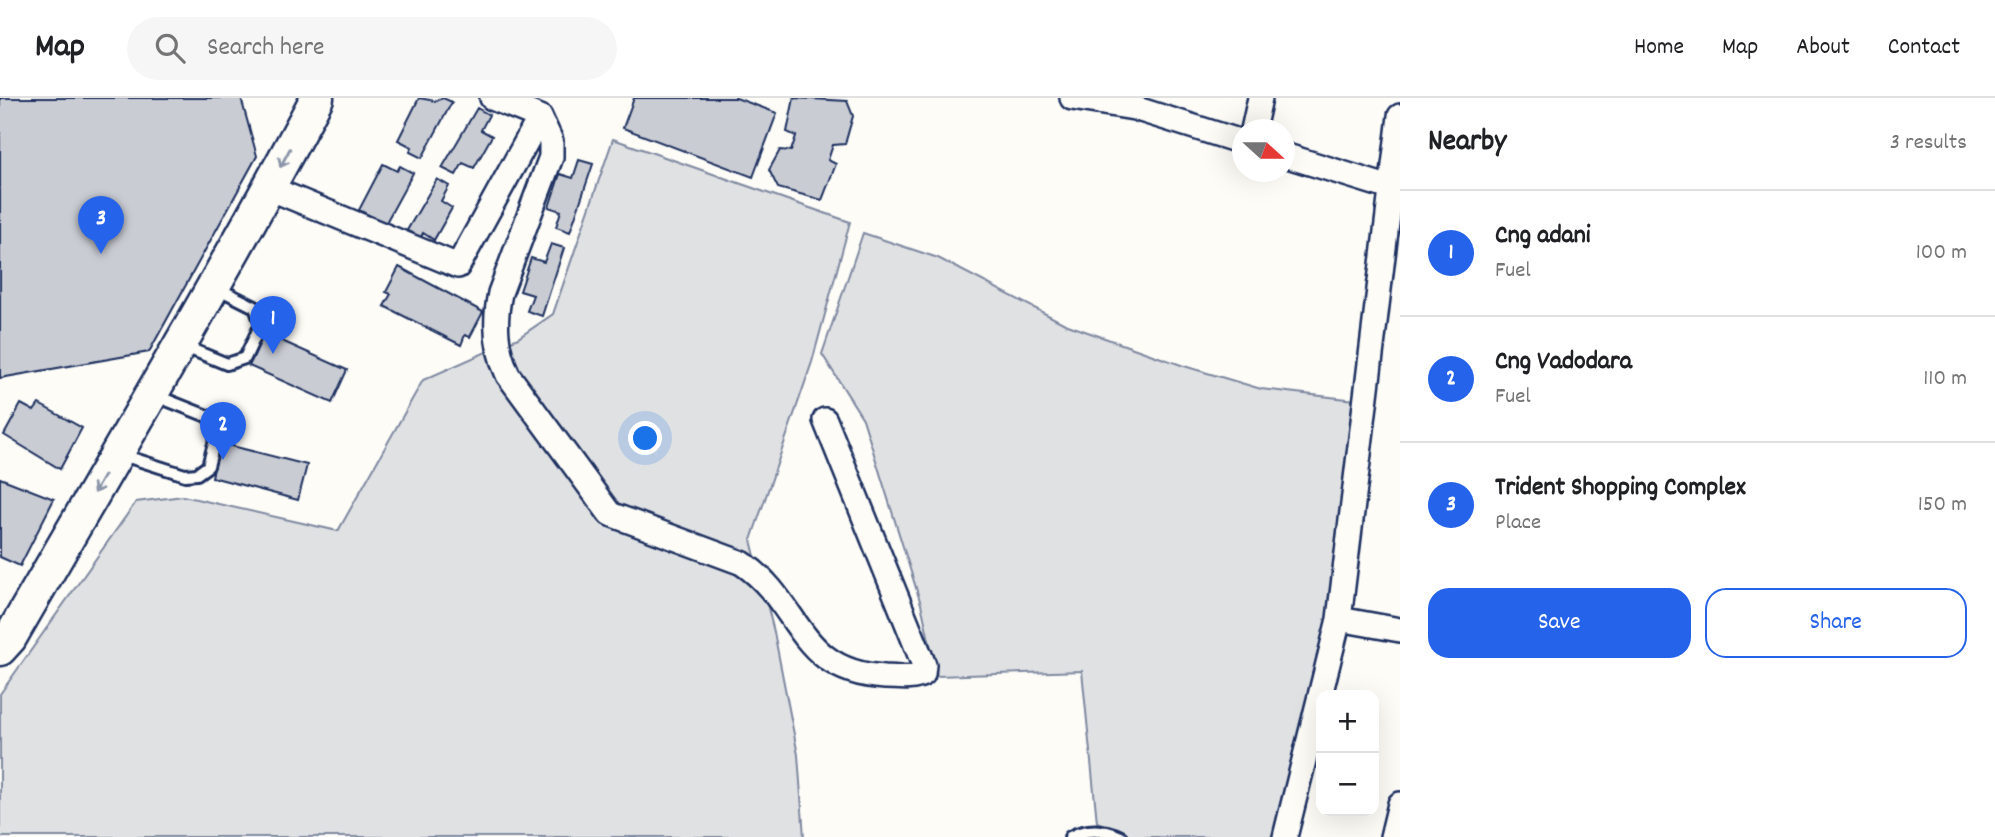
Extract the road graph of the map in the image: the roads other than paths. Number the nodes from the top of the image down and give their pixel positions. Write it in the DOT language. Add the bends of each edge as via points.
graph roads {
  1 [pos="317,98"];
  2 [pos="492,98"];
  3 [pos="1072,98"];
  4 [pos="1260,98"];
  5 [pos="1135,103"];
  6 [pos="1400,116"];
  7 [pos="540,117"];
  8 [pos="1255,119"];
  9 [pos="1232,138"];
  10 [pos="1295,158"];
  11 [pos="269,188"];
  12 [pos="1395,190"];
  13 [pos="213,286"];
  14 [pos="179,344"];
  15 [pos="151,394"];
  16 [pos="825,420"];
  17 [pos="117,453"];
  18 [pos="1339,619"];
  19 [pos="1400,630"];
  20 [pos="0,649"];
  21 [pos="1400,804"];
  22 [pos="1070,837"];
  23 [pos="1121,837"];
  24 [pos="1285,837"];
  25 [pos="1392,837"];
  1 -- 11 [label="street, one-way"];
  2 -- 7 [label="street"];
  3 -- 5 [label="street"];
  4 -- 8 [label="street"];
  5 -- 9 [label="street"];
  6 -- 12 [label="street"];
  7 -- 11 [label="street" via="458,267"];
  7 -- 16 [label="street" via="551,141 551,157 496,312 500,357 508,375 610,514 750,569 768,585 808,643 846,670 915,678 923,674 924,665"];
  10 -- 12 [label="street"];
  11 -- 13 [label="street"];
  12 -- 18 [label="street"];
  13 -- 14 [label="street"];
  13 -- 14 [label="lane" via="255,307 261,324 245,358 227,364"];
  14 -- 15 [label="street"];
  15 -- 17 [label="street"];
  15 -- 17 [label="lane" via="207,416 218,429 208,466 185,475"];
  17 -- 20 [label="street, one-way"];
  18 -- 19 [label="street"];
  18 -- 24 [label="street"];
  21 -- 25 [label="street"];
  22 -- 23 [label="lane" via="1100,830"];
}
